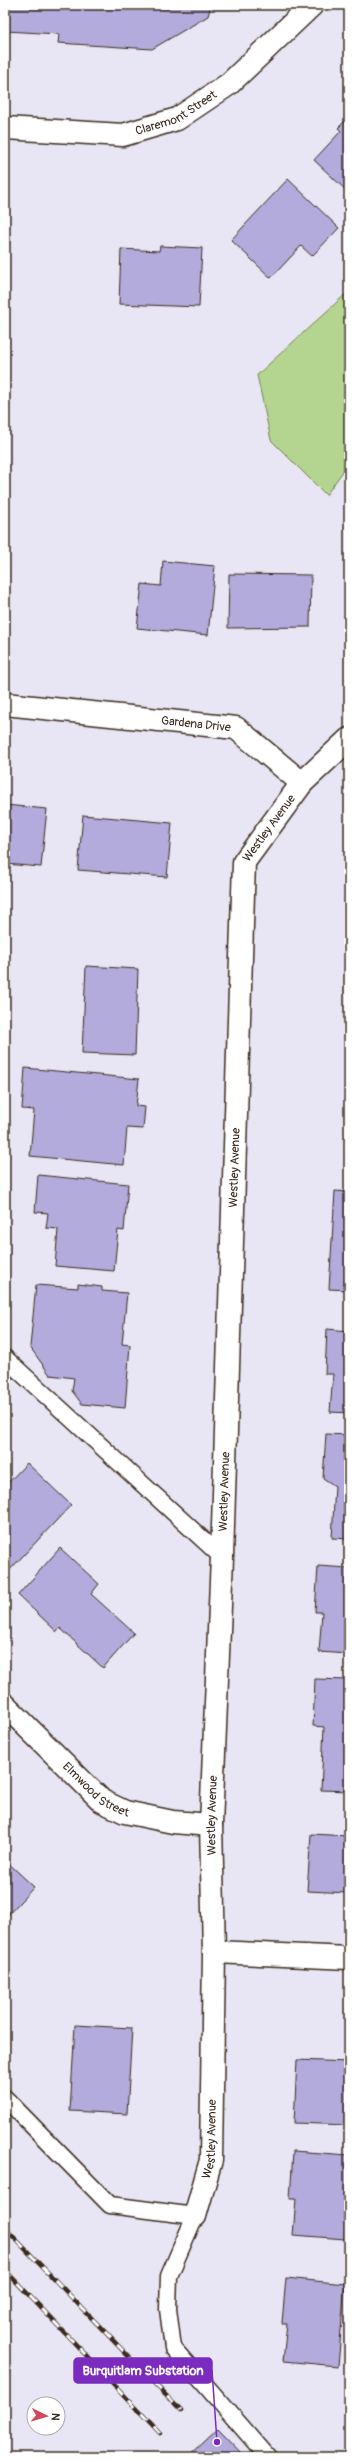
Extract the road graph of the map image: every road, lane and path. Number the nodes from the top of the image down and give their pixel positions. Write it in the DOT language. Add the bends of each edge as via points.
graph roads {
  1 [pos="312,5"];
  2 [pos="5,128"];
  3 [pos="5,704"];
  4 [pos="349,738"];
  5 [pos="302,783"];
  6 [pos="5,1358"];
  7 [pos="222,1557"];
  8 [pos="5,1705"];
  9 [pos="211,1825"];
  10 [pos="214,1952"];
  11 [pos="349,1958"];
  12 [pos="5,2098"];
  13 [pos="195,2216"];
  14 [pos="268,2457"];
  1 -- 2 [label="street, Claremont Street" via="229,84 177,119 123,135"];
  3 -- 5 [label="street, Gardena Drive" via="236,728"];
  4 -- 5 [label="street"];
  5 -- 7 [label="street, Westley Avenue" via="244,862"];
  6 -- 7 [label="lane"];
  7 -- 9 [label="street, Westley Avenue"];
  8 -- 9 [label="street, Elmwood Street" via="102,1801 125,1812 173,1822"];
  9 -- 10 [label="street, Westley Avenue"];
  10 -- 11 [label="street"];
  10 -- 13 [label="street, Westley Avenue" via="211,2160"];
  12 -- 13 [label="lane" via="110,2205"];
  13 -- 14 [label="lane" via="169,2276 168,2309 173,2348"];
}
